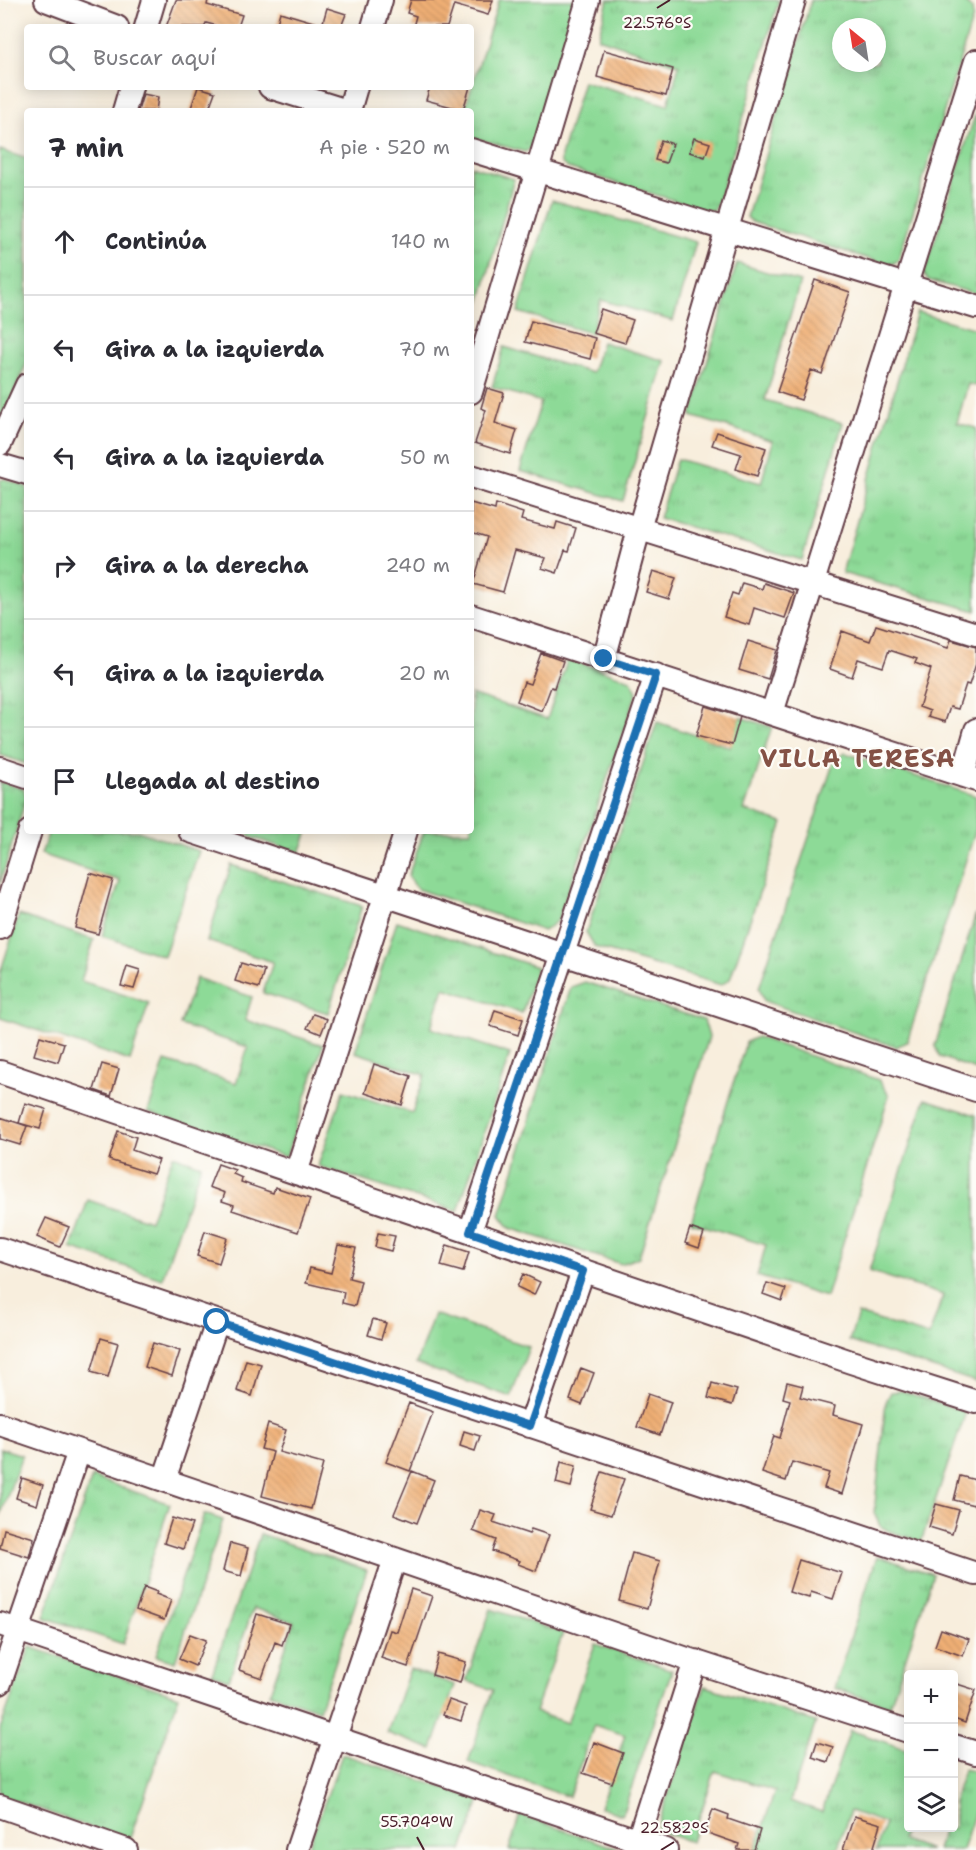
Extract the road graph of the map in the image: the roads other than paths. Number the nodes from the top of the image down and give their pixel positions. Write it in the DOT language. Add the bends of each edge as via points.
graph roads {
  1 [pos="46,0"];
  2 [pos="154,0"];
  3 [pos="381,0"];
  4 [pos="588,0"];
  5 [pos="794,0"];
  6 [pos="109,24"];
  7 [pos="147,24"];
  8 [pos="374,24"];
  9 [pos="976,61"];
  10 [pos="130,90"];
  11 [pos="280,90"];
  12 [pos="355,90"];
  13 [pos="125,108"];
  14 [pos="338,108"];
  15 [pos="349,108"];
  16 [pos="474,151"];
  17 [pos="537,171"];
  18 [pos="727,230"];
  19 [pos="906,285"];
  20 [pos="976,307"];
  21 [pos="474,382"];
  22 [pos="24,392"];
  23 [pos="0,444"];
  24 [pos="0,465"];
  25 [pos="24,473"];
  26 [pos="474,477"];
  27 [pos="639,529"];
  28 [pos="812,584"];
  29 [pos="474,621"];
  30 [pos="976,634"];
  31 [pos="604,659"];
  32 [pos="656,675"];
  33 [pos="772,713"];
  34 [pos="976,730"];
  35 [pos="0,768"];
  36 [pos="24,776"];
  37 [pos="969,778"];
  38 [pos="29,834"];
  39 [pos="199,834"];
  40 [pos="405,834"];
  41 [pos="385,895"];
  42 [pos="0,928"];
  43 [pos="563,954"];
  44 [pos="0,1072"];
  45 [pos="976,1090"];
  46 [pos="296,1173"];
  47 [pos="470,1232"];
  48 [pos="0,1249"];
  49 [pos="583,1271"];
  50 [pos="217,1322"];
  51 [pos="976,1402"];
  52 [pos="0,1424"];
  53 [pos="530,1426"];
  54 [pos="79,1451"];
  55 [pos="164,1480"];
  56 [pos="395,1559"];
  57 [pos="976,1574"];
  58 [pos="9,1627"];
  59 [pos="695,1661"];
  60 [pos="0,1683"];
  61 [pos="904,1729"];
  62 [pos="335,1737"];
  63 [pos="958,1747"];
  64 [pos="976,1753"];
  65 [pos="0,1806"];
  66 [pos="636,1845"];
  67 [pos="126,1850"];
  68 [pos="297,1850"];
  69 [pos="666,1850"];
  1 -- 6 [label="street"];
  2 -- 7 [label="street"];
  3 -- 8 [label="street"];
  4 -- 17 [label="street"];
  5 -- 18 [label="street"];
  9 -- 19 [label="street"];
  10 -- 13 [label="street"];
  11 -- 14 [label="street"];
  12 -- 15 [label="street"];
  16 -- 17 [label="street"];
  17 -- 18 [label="street"];
  17 -- 21 [label="street"];
  18 -- 19 [label="street"];
  18 -- 27 [label="street"];
  19 -- 20 [label="street"];
  19 -- 28 [label="street"];
  22 -- 23 [label="street"];
  24 -- 25 [label="street"];
  26 -- 27 [label="street"];
  27 -- 28 [label="street"];
  27 -- 31 [label="street"];
  28 -- 30 [label="street"];
  28 -- 33 [label="street"];
  29 -- 31 [label="street"];
  31 -- 32 [label="street"];
  32 -- 33 [label="street"];
  32 -- 43 [label="street"];
  33 -- 37 [label="street"];
  34 -- 37 [label="street"];
  35 -- 36 [label="street"];
  38 -- 42 [label="street"];
  39 -- 41 [label="street"];
  40 -- 41 [label="street"];
  41 -- 43 [label="street"];
  41 -- 46 [label="street"];
  43 -- 45 [label="street"];
  43 -- 47 [label="street"];
  44 -- 46 [label="street"];
  46 -- 47 [label="street"];
  47 -- 49 [label="street"];
  48 -- 50 [label="street"];
  49 -- 51 [label="street"];
  49 -- 53 [label="street"];
  50 -- 53 [label="street"];
  50 -- 55 [label="street"];
  52 -- 54 [label="street"];
  53 -- 57 [label="street"];
  54 -- 55 [label="street"];
  54 -- 58 [label="street"];
  55 -- 56 [label="street"];
  56 -- 59 [label="street"];
  56 -- 62 [label="street"];
  58 -- 60 [label="street"];
  58 -- 62 [label="street"];
  59 -- 61 [label="street"];
  59 -- 66 [label="street"];
  62 -- 66 [label="street"];
  62 -- 68 [label="street"];
  63 -- 64 [label="street"];
  65 -- 67 [label="street"];
  66 -- 69 [label="street"];
}
